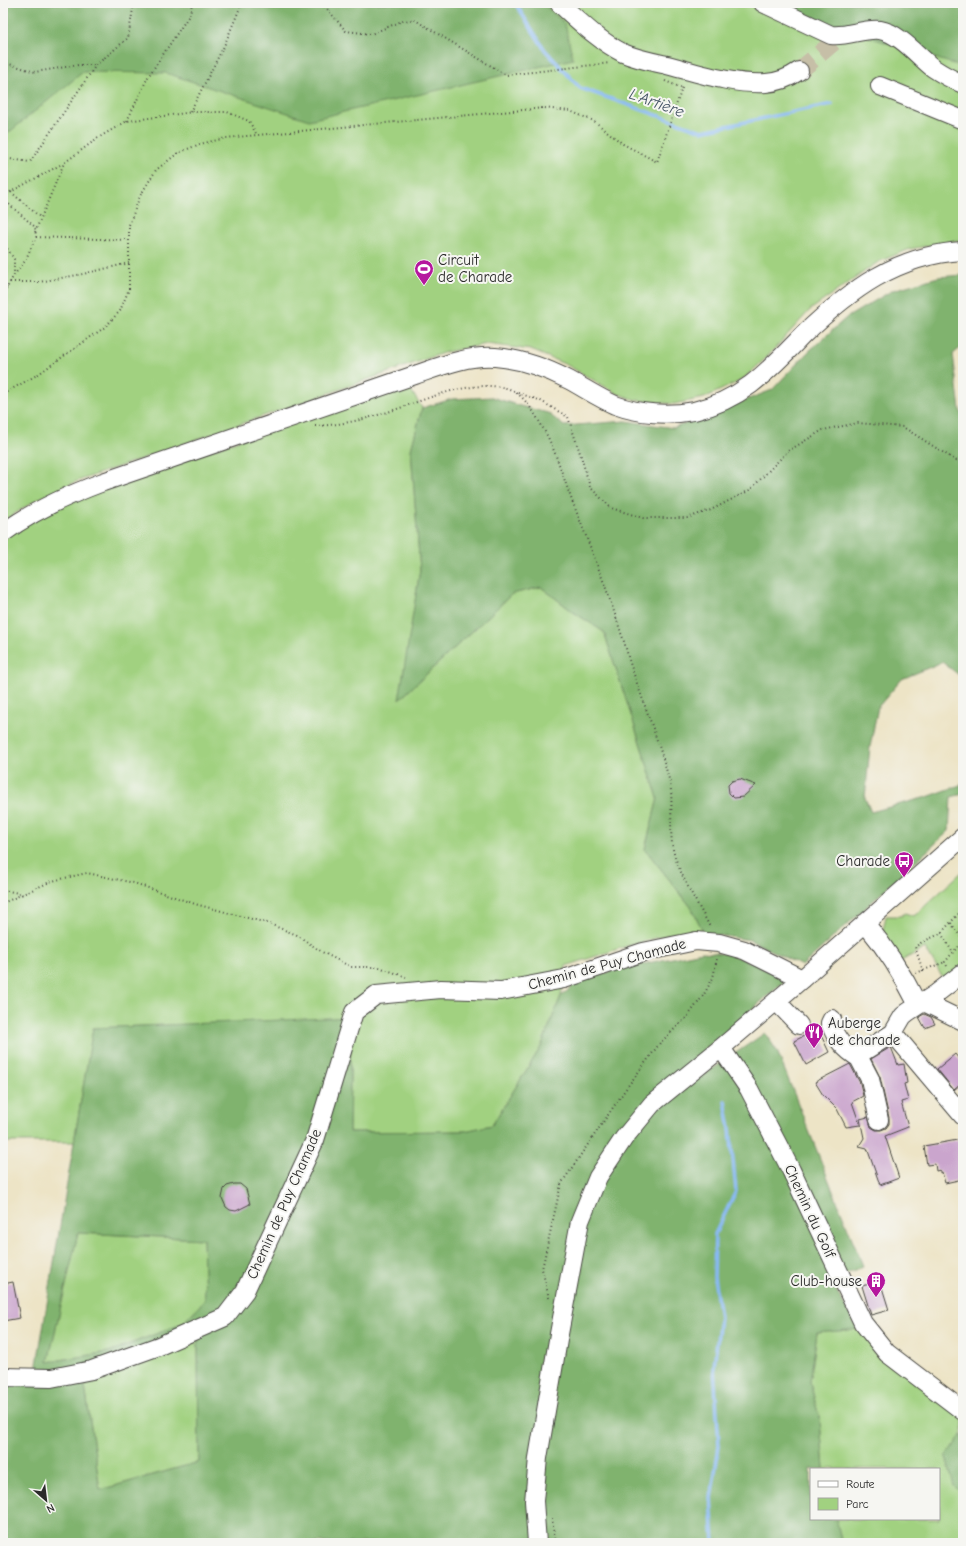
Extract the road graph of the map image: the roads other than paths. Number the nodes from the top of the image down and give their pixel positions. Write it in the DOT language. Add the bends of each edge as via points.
graph roads {
  1 [pos="559,3"];
  2 [pos="763,3"];
  3 [pos="799,71"];
  4 [pos="963,84"];
  5 [pos="880,86"];
  6 [pos="963,120"];
  7 [pos="963,251"];
  8 [pos="3,533"];
  9 [pos="963,837"];
  10 [pos="865,923"];
  11 [pos="958,977"];
  12 [pos="802,979"];
  13 [pos="776,1000"];
  14 [pos="921,1003"];
  15 [pos="832,1019"];
  16 [pos="963,1021"];
  17 [pos="799,1025"];
  18 [pos="893,1033"];
  19 [pos="721,1048"];
  20 [pos="859,1058"];
  21 [pos="963,1116"];
  22 [pos="880,1120"];
  23 [pos="3,1377"];
  24 [pos="963,1411"];
  25 [pos="537,1543"];
  1 -- 3 [label="street" via="594,35 624,53 746,82 764,83 786,79"];
  2 -- 4 [label="street" via="831,35 881,30 897,37 934,69"];
  5 -- 6 [label="street"];
  7 -- 8 [label="street" via="916,258 867,282 819,320 760,378 728,399 705,408 680,413 641,412 614,404 559,375 530,364 495,357 466,359 100,483 54,502"];
  9 -- 10 [label="street"];
  10 -- 12 [label="street"];
  10 -- 14 [label="street"];
  11 -- 14 [label="street"];
  12 -- 13 [label="street"];
  12 -- 23 [label="street, Chemin de Puy Chamade" via="744,950 720,943 696,941 644,952 564,978 501,991 441,989 376,995 354,1012 315,1140 245,1291 225,1317 166,1343 92,1370 51,1378"];
  13 -- 17 [label="street"];
  13 -- 19 [label="street"];
  14 -- 16 [label="street"];
  14 -- 18 [label="street" via="903,1016"];
  15 -- 20 [label="street" via="830,1023 834,1033 847,1050"];
  18 -- 20 [label="street" via="863,1052"];
  18 -- 21 [label="street"];
  19 -- 24 [label="street, Chemin du Golf" via="749,1088 863,1323 887,1353"];
  19 -- 25 [label="street" via="652,1104 624,1138 598,1176 580,1221 538,1458 534,1501"];
  20 -- 22 [label="street" via="870,1079"];
}
